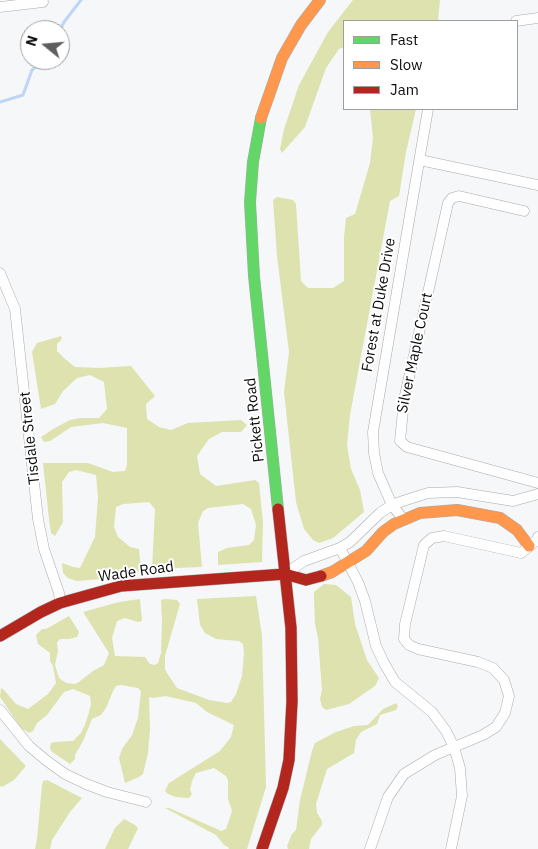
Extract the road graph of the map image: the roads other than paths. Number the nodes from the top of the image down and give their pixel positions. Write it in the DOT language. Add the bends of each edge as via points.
graph roads {
  1 [pos="320,0"];
  2 [pos="43,2"];
  3 [pos="0,7"];
  4 [pos="538,18"];
  5 [pos="518,21"];
  6 [pos="428,110"];
  7 [pos="420,160"];
  8 [pos="538,186"];
  9 [pos="524,211"];
  10 [pos="0,273"];
  11 [pos="538,483"];
  12 [pos="538,494"];
  13 [pos="392,504"];
  14 [pos="403,519"];
  15 [pos="538,537"];
  16 [pos="530,546"];
  17 [pos="340,548"];
  18 [pos="348,562"];
  19 [pos="285,574"];
  20 [pos="60,603"];
  21 [pos="0,636"];
  22 [pos="0,710"];
  23 [pos="454,747"];
  24 [pos="146,802"];
  25 [pos="262,849"];
  26 [pos="370,849"];
  27 [pos="451,849"];
  1 -- 19 [label="street, Pickett Road" via="282,58 262,115 250,202 254,276"];
  2 -- 3 [label="street"];
  4 -- 5 [label="street"];
  6 -- 7 [label="street, Forest at Duke Drive"];
  7 -- 8 [label="street"];
  7 -- 13 [label="street, Forest at Duke Drive" via="373,432 378,473"];
  9 -- 11 [label="street, Silver Maple Court" via="458,196 448,204 404,400 400,440 407,447"];
  10 -- 20 [label="street, Tisdale Street" via="15,309 38,519"];
  12 -- 13 [label="street" via="513,501 457,492 428,493"];
  13 -- 14 [label="street, Forest at Duke Drive"];
  13 -- 17 [label="street"];
  14 -- 16 [label="street" via="436,510 457,510 500,518 517,530"];
  14 -- 18 [label="street"];
  15 -- 16 [label="street"];
  16 -- 23 [label="street" via="521,553 444,536 432,538 424,545 404,639 418,649 493,668 504,680 509,696 505,714 496,727"];
  17 -- 18 [label="street"];
  17 -- 19 [label="street" via="304,561"];
  18 -- 19 [label="street" via="332,572 306,580"];
  18 -- 23 [label="street" via="365,600 376,646 394,682 432,712"];
  19 -- 20 [label="street, Wade Road" via="139,584 102,590"];
  19 -- 25 [label="street, Pickett Road" via="291,628 291,734 283,788"];
  20 -- 21 [label="street, Wade Road"];
  22 -- 24 [label="street" via="29,746 66,774 107,792"];
  23 -- 26 [label="street" via="404,774 388,797"];
  23 -- 27 [label="street" via="462,796"];
}
